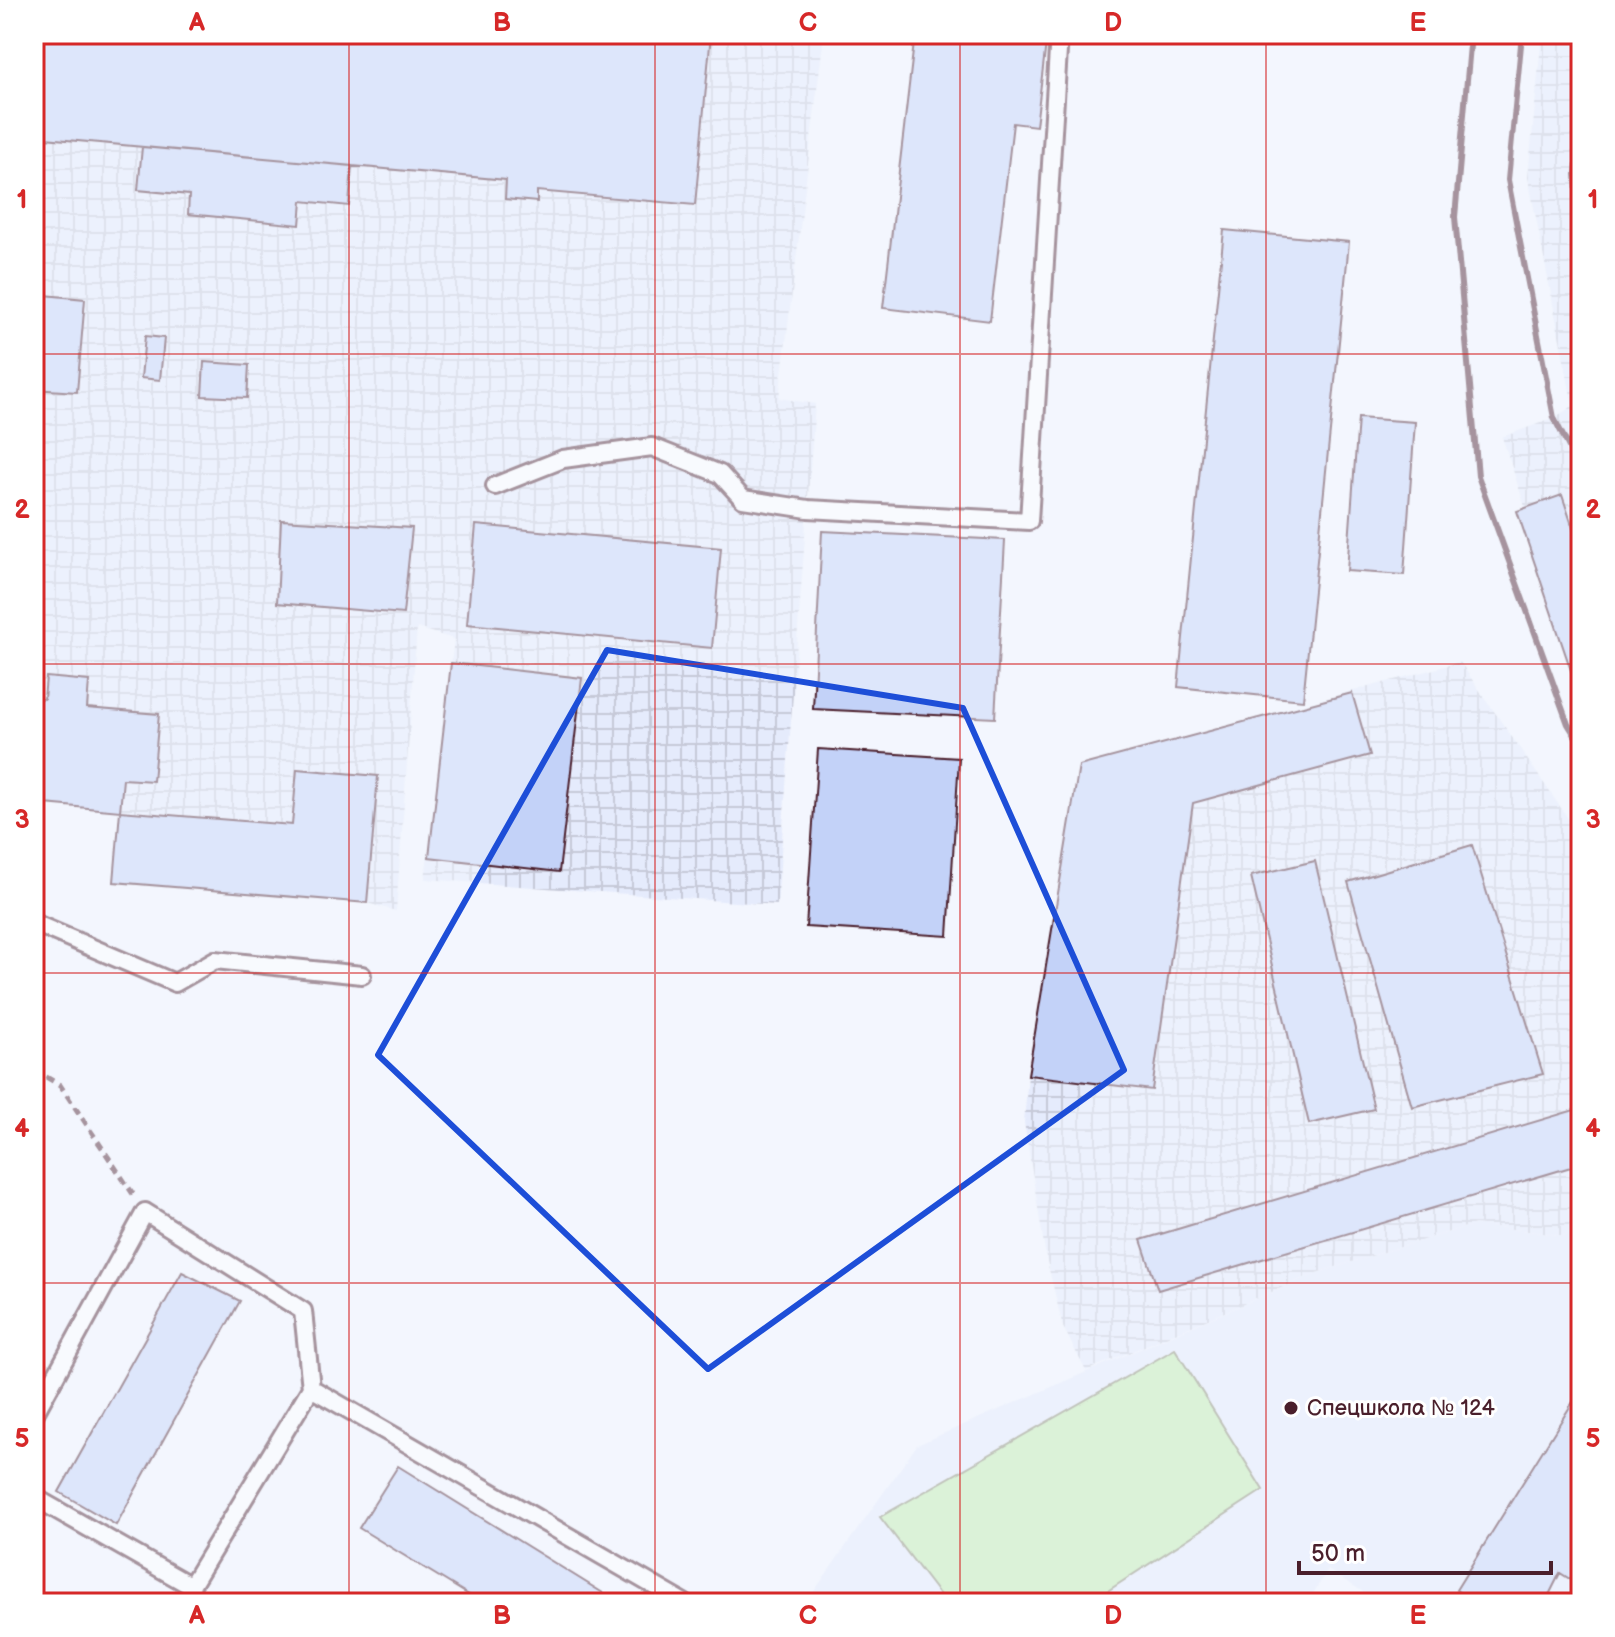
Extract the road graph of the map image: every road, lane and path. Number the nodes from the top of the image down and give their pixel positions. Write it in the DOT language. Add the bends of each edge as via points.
graph roads {
  1 [pos="1059,34"];
  2 [pos="495,486"];
  3 [pos="34,923"];
  4 [pos="362,975"];
  5 [pos="34,1070"];
  6 [pos="145,1212"];
  7 [pos="311,1388"];
  8 [pos="34,1415"];
  9 [pos="34,1497"];
  10 [pos="684,1603"];
  1 -- 2 [label="lane" via="1029,521 808,509 743,499 720,474 652,447 563,459"];
  3 -- 4 [label="lane" via="175,983 215,960"];
  5 -- 6 [label="path" via="60,1085"];
  6 -- 7 [label="lane" via="303,1311"];
  6 -- 8 [label="lane"];
  7 -- 9 [label="lane" via="191,1586"];
  7 -- 10 [label="lane"];
}
